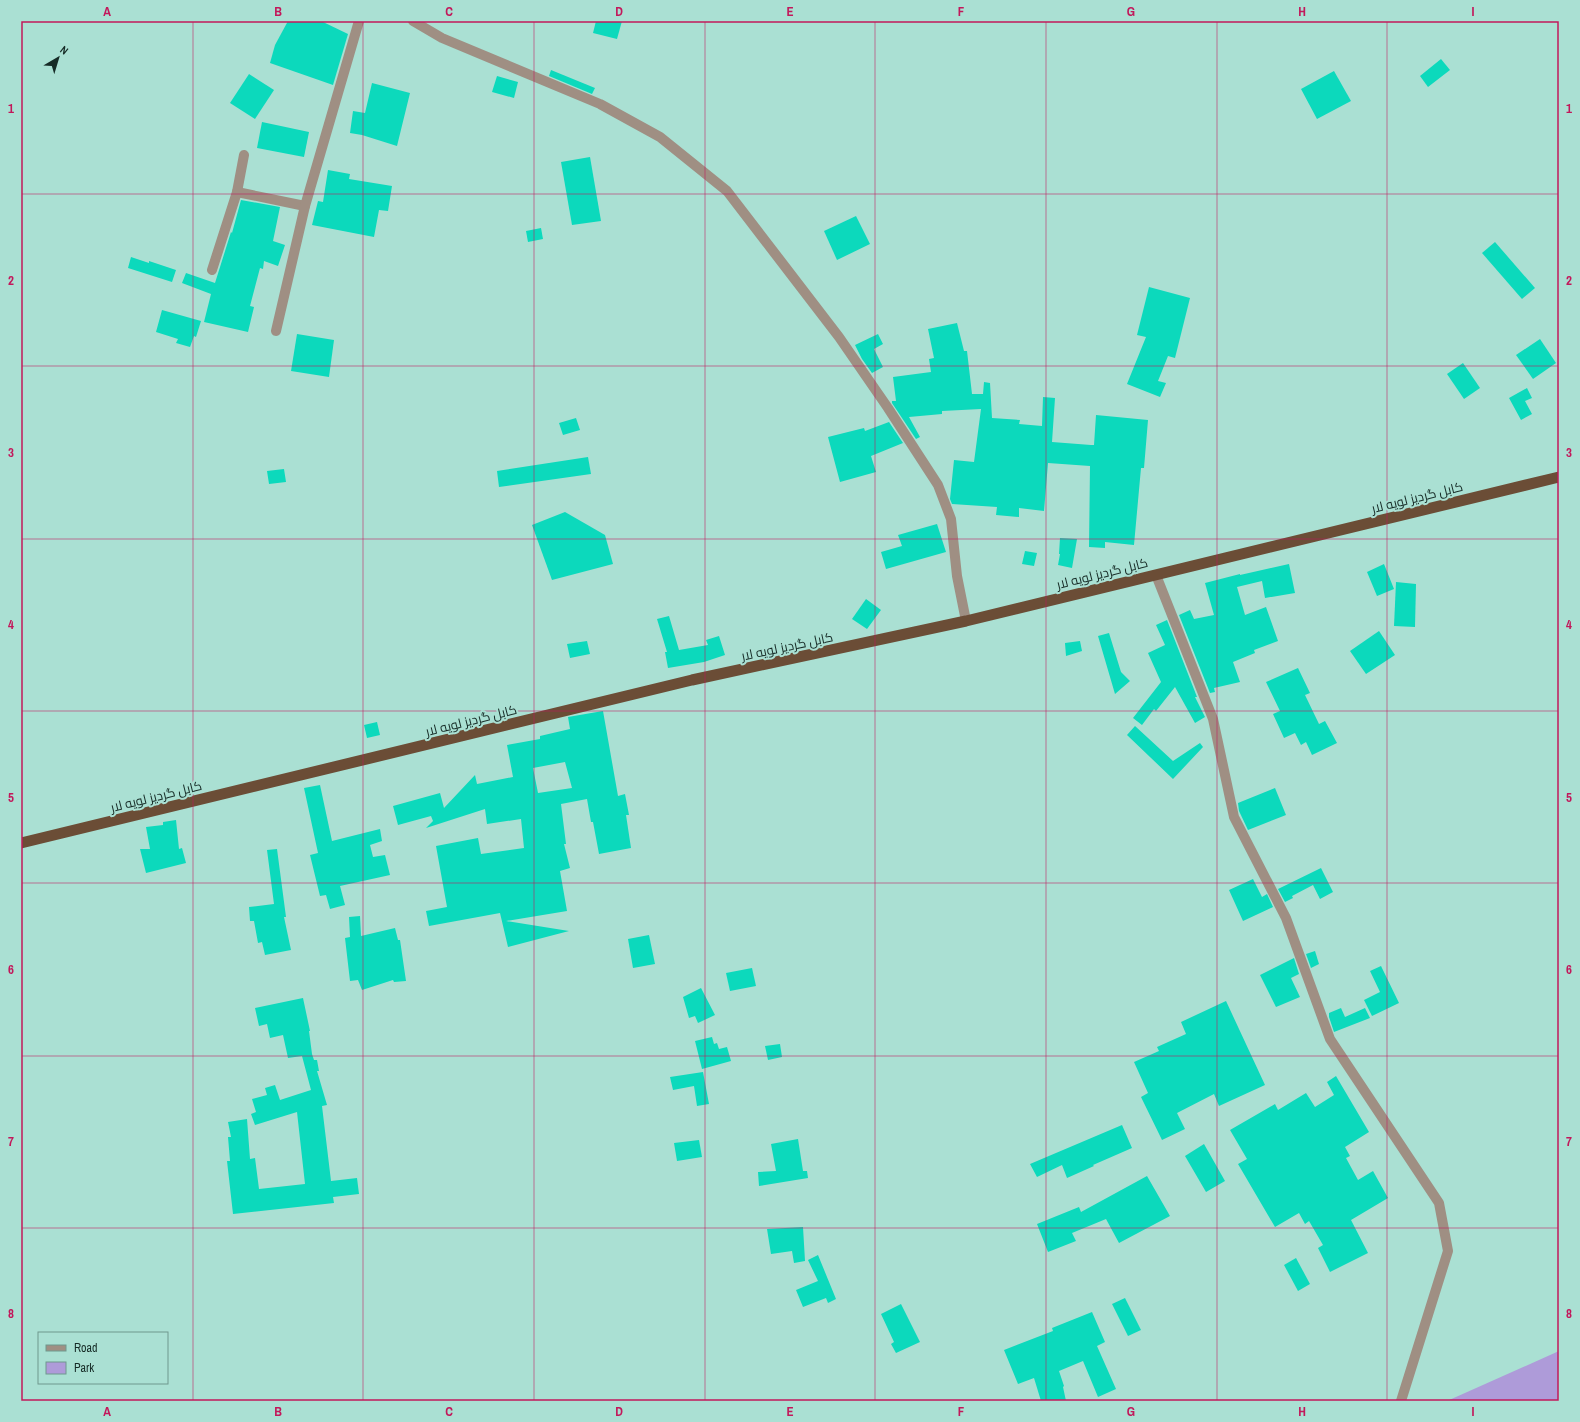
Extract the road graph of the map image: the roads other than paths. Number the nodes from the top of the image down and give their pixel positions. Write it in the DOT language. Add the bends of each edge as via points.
graph roads {
  1 [pos="359,21"];
  2 [pos="413,21"];
  3 [pos="244,155"];
  4 [pos="237,192"];
  5 [pos="305,206"];
  6 [pos="212,270"];
  7 [pos="276,331"];
  8 [pos="1559,478"];
  9 [pos="1156,575"];
  10 [pos="966,621"];
  11 [pos="21,844"];
  12 [pos="1401,1401"];
  1 -- 5 [label="street"];
  2 -- 10 [label="street" via="442,38 600,104 660,137 726,191 839,337 938,485 951,519 957,576"];
  3 -- 4 [label="street"];
  4 -- 5 [label="street"];
  4 -- 6 [label="street"];
  5 -- 7 [label="street"];
  8 -- 9 [label="highway, کابل گردیز لویه لار"];
  9 -- 10 [label="highway, کابل گردیز لویه لار"];
  9 -- 12 [label="street" via="1213,719 1234,817 1286,918 1330,1039 1439,1203 1448,1251"];
  10 -- 11 [label="highway, کابل گردیز لویه لار" via="684,682"];
}
